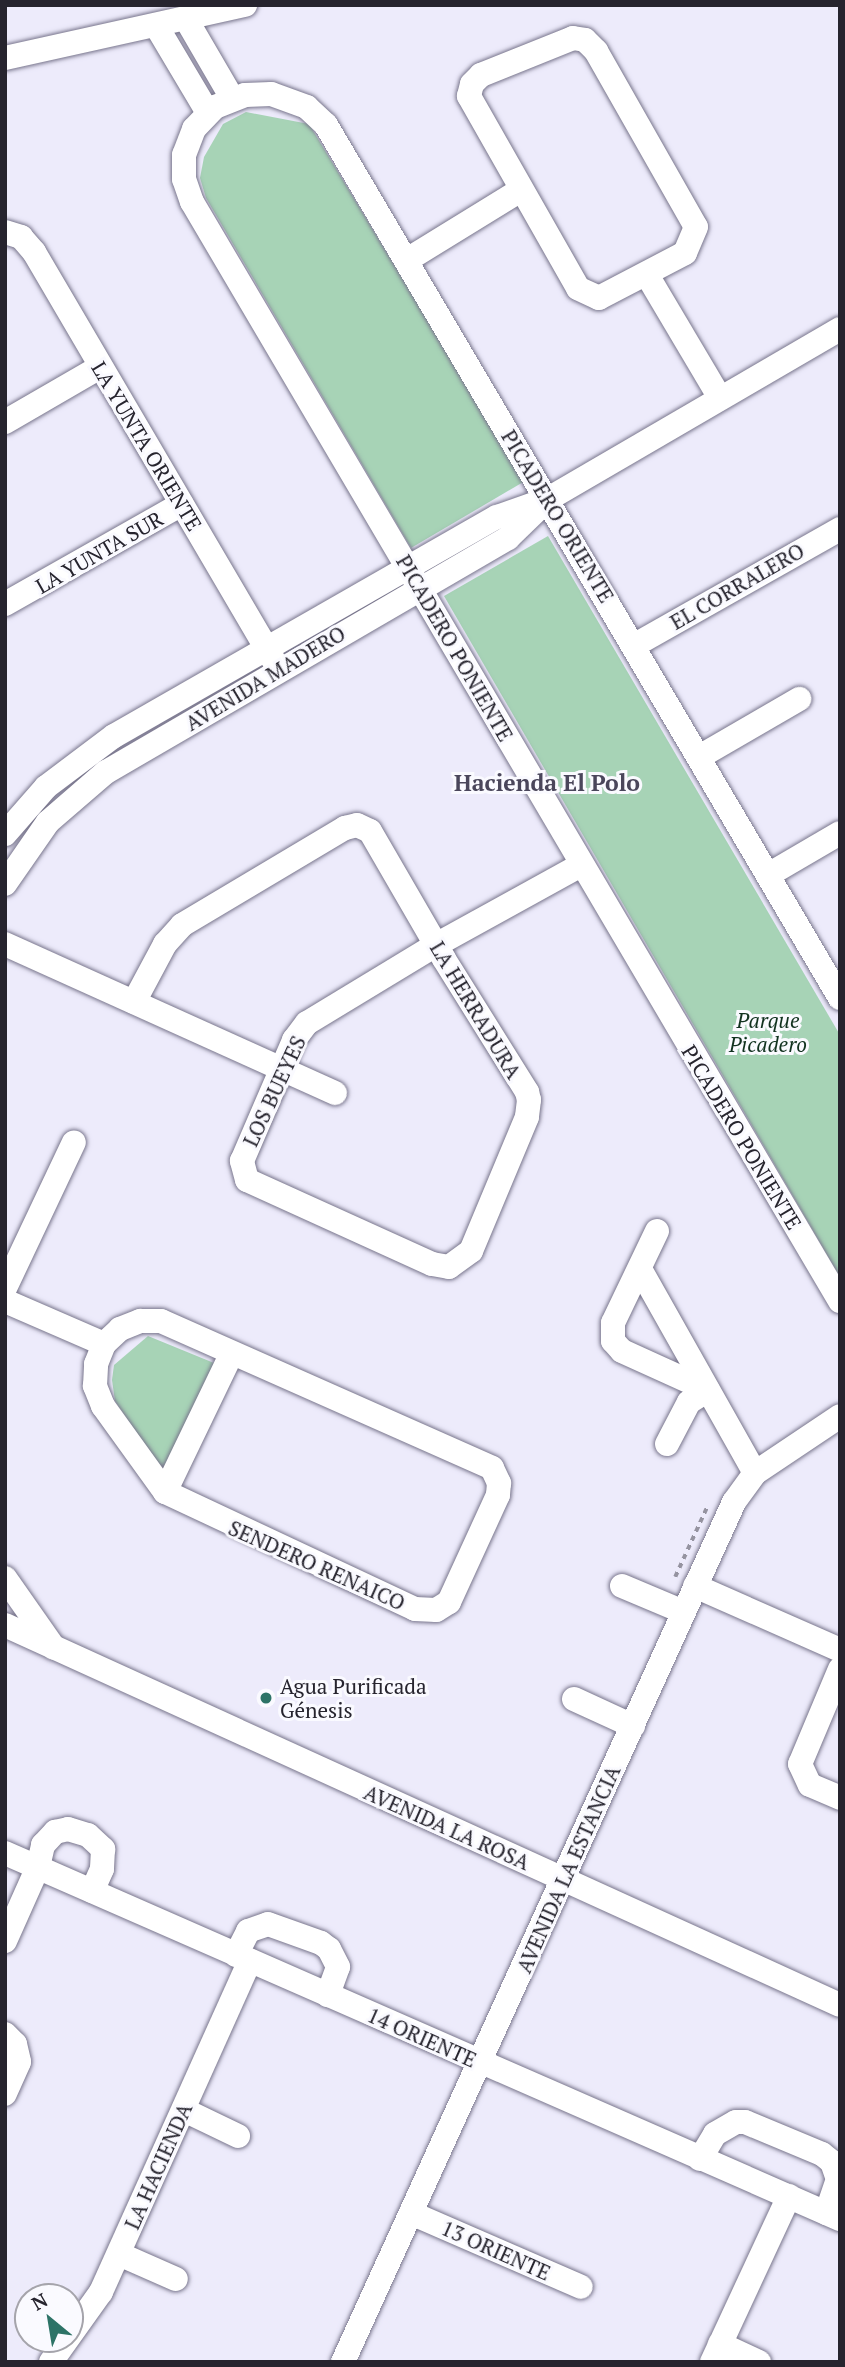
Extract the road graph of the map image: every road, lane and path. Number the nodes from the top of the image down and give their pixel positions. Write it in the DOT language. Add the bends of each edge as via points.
graph roads {
  1 [pos="245,5"];
  2 [pos="186,19"];
  3 [pos="157,27"];
  4 [pos="5,58"];
  5 [pos="232,98"];
  6 [pos="208,113"];
  7 [pos="521,190"];
  8 [pos="5,232"];
  9 [pos="407,260"];
  10 [pos="647,275"];
  11 [pos="840,329"];
  12 [pos="100,368"];
  13 [pos="720,398"];
  14 [pos="5,422"];
  15 [pos="548,499"];
  16 [pos="182,504"];
  17 [pos="840,529"];
  18 [pos="414,576"];
  19 [pos="11,602"];
  20 [pos="635,645"];
  21 [pos="267,649"];
  22 [pos="280,670"];
  23 [pos="799,699"];
  24 [pos="699,757"];
  25 [pos="840,833"];
  26 [pos="5,834"];
  27 [pos="581,865"];
  28 [pos="768,875"];
  29 [pos="5,884"];
  30 [pos="5,944"];
  31 [pos="436,946"];
  32 [pos="840,998"];
  33 [pos="134,1002"];
  34 [pos="281,1069"];
  35 [pos="335,1093"];
  36 [pos="74,1142"];
  37 [pos="247,1180"];
  38 [pos="657,1231"];
  39 [pos="640,1269"];
  40 [pos="5,1288"];
  41 [pos="5,1301"];
  42 [pos="840,1301"];
  43 [pos="104,1344"];
  44 [pos="231,1355"];
  45 [pos="708,1390"];
  46 [pos="840,1416"];
  47 [pos="667,1444"];
  48 [pos="755,1473"];
  49 [pos="165,1492"];
  50 [pos="5,1578"];
  51 [pos="622,1586"];
  52 [pos="695,1587"];
  53 [pos="684,1612"];
  54 [pos="5,1625"];
  55 [pos="55,1649"];
  56 [pos="840,1650"];
  57 [pos="840,1669"];
  58 [pos="574,1699"];
  59 [pos="633,1726"];
  60 [pos="840,1798"];
  61 [pos="5,1853"];
  62 [pos="38,1867"];
  63 [pos="563,1879"];
  64 [pos="92,1891"];
  65 [pos="5,1941"];
  66 [pos="243,1958"];
  67 [pos="328,1995"];
  68 [pos="840,2006"];
  69 [pos="5,2034"];
  70 [pos="480,2062"];
  71 [pos="5,2094"];
  72 [pos="184,2110"];
  73 [pos="238,2136"];
  74 [pos="700,2160"];
  75 [pos="789,2196"];
  76 [pos="411,2213"];
  77 [pos="833,2216"];
  78 [pos="119,2253"];
  79 [pos="176,2279"];
  80 [pos="581,2287"];
  81 [pos="716,2353"];
  82 [pos="51,2362"];
  83 [pos="343,2362"];
  84 [pos="759,2362"];
  1 -- 2 [label="street"];
  2 -- 3 [label="street"];
  2 -- 5 [label="street"];
  3 -- 4 [label="street"];
  3 -- 6 [label="street"];
  5 -- 6 [label="street, PICADERO ORIENTE"];
  5 -- 9 [label="street, PICADERO ORIENTE" via="258,93 284,96 317,116"];
  6 -- 18 [label="street, PICADERO PONIENTE" via="194,129 184,155 184,179 192,202"];
  7 -- 9 [label="street"];
  7 -- 10 [label="street" via="578,288 594,298 611,296"];
  7 -- 10 [label="street" via="470,102 472,84 481,75 568,39 585,40 596,51 694,220 694,240 685,253"];
  8 -- 12 [label="street, LA YUNTA ORIENTE" via="28,244"];
  9 -- 15 [label="street, PICADERO ORIENTE"];
  10 -- 13 [label="street"];
  11 -- 13 [label="street, AVENIDA MADERO"];
  12 -- 14 [label="street"];
  12 -- 16 [label="street, LA YUNTA ORIENTE"];
  13 -- 15 [label="street, AVENIDA MADERO"];
  15 -- 18 [label="street, AVENIDA MADERO" via="508,538"];
  15 -- 20 [label="street, PICADERO ORIENTE"];
  16 -- 19 [label="street, LA YUNTA SUR"];
  16 -- 21 [label="street, LA YUNTA ORIENTE"];
  17 -- 20 [label="street, EL CORRALERO"];
  18 -- 21 [label="street, AVENIDA MADERO"];
  18 -- 22 [label="street, AVENIDA MADERO"];
  18 -- 27 [label="street, PICADERO PONIENTE"];
  20 -- 24 [label="street, PICADERO ORIENTE"];
  21 -- 22 [label="street, LA YUNTA ORIENTE"];
  21 -- 26 [label="street, AVENIDA MADERO" via="90,751 46,788"];
  22 -- 29 [label="street, AVENIDA MADERO" via="85,787 48,822"];
  23 -- 24 [label="street"];
  24 -- 28 [label="street, PICADERO ORIENTE"];
  25 -- 28 [label="street"];
  27 -- 31 [label="street, LOS BUEYES"];
  27 -- 42 [label="street, PICADERO PONIENTE"];
  28 -- 32 [label="street, PICADERO ORIENTE"];
  30 -- 33 [label="street"];
  31 -- 33 [label="street, LA HERRADURA" via="370,831 351,826 182,925 165,944"];
  31 -- 34 [label="street, LOS BUEYES" via="316,1016 294,1040"];
  31 -- 37 [label="street, LA HERRADURA" via="529,1100 527,1116 467,1256 449,1266 432,1264"];
  33 -- 34 [label="street"];
  34 -- 35 [label="street"];
  34 -- 37 [label="street, LOS BUEYES" via="242,1161"];
  36 -- 40 [label="street"];
  38 -- 39 [label="street"];
  39 -- 45 [label="street"];
  39 -- 45 [label="street" via="613,1323 613,1341 622,1351"];
  41 -- 43 [label="street"];
  43 -- 44 [label="street, SENDERO RENAICO" via="129,1324 150,1320"];
  43 -- 49 [label="street" via="94,1375 98,1396"];
  44 -- 49 [label="street"];
  44 -- 49 [label="street, SENDERO RENAICO" via="492,1468 498,1477 498,1495 453,1596 436,1610 415,1609"];
  45 -- 47 [label="street" via="690,1402"];
  45 -- 48 [label="street"];
  46 -- 48 [label="street, AVENIDA LA ESTANCIA"];
  48 -- 52 [label="street, AVENIDA LA ESTANCIA" via="734,1503"];
  50 -- 55 [label="street"];
  51 -- 53 [label="street"];
  52 -- 53 [label="street, AVENIDA LA ESTANCIA"];
  52 -- 56 [label="street"];
  53 -- 59 [label="street, AVENIDA LA ESTANCIA"];
  54 -- 55 [label="street, AVENIDA LA ROSA"];
  55 -- 63 [label="street, AVENIDA LA ROSA"];
  57 -- 60 [label="street" via="800,1765 810,1785"];
  58 -- 59 [label="street"];
  59 -- 63 [label="street, AVENIDA LA ESTANCIA"];
  61 -- 62 [label="street, 14 ORIENTE"];
  62 -- 64 [label="street, 14 ORIENTE"];
  62 -- 64 [label="street" via="43,1845 55,1832 68,1829 88,1835 103,1849 102,1869"];
  62 -- 65 [label="street"];
  63 -- 68 [label="street, AVENIDA LA ROSA"];
  63 -- 70 [label="street, AVENIDA LA ESTANCIA"];
  64 -- 66 [label="street, 14 ORIENTE"];
  66 -- 67 [label="street, 14 ORIENTE"];
  66 -- 67 [label="street, LA HACIENDA" via="248,1931 268,1924 321,1944 338,1967"];
  66 -- 72 [label="street, LA HACIENDA"];
  67 -- 70 [label="street, 14 ORIENTE"];
  69 -- 71 [label="street" via="15,2044 19,2062"];
  70 -- 74 [label="street, 14 ORIENTE"];
  70 -- 76 [label="street, AVENIDA LA ESTANCIA"];
  72 -- 73 [label="street"];
  72 -- 78 [label="street, LA HACIENDA"];
  74 -- 75 [label="street, 14 ORIENTE"];
  74 -- 77 [label="street" via="715,2134 736,2122 822,2154 832,2162 838,2179"];
  75 -- 77 [label="street, 14 ORIENTE"];
  75 -- 81 [label="street"];
  76 -- 80 [label="street, 13 ORIENTE"];
  76 -- 83 [label="street, AVENIDA LA ESTANCIA"];
  78 -- 79 [label="street"];
  78 -- 82 [label="street, LA HACIENDA" via="91,2310"];
  81 -- 84 [label="street"];
}
